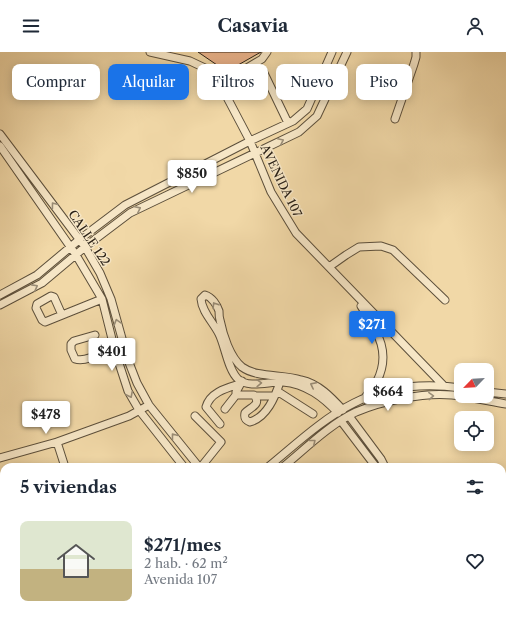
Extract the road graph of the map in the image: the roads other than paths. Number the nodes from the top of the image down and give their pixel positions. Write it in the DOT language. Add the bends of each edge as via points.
graph roads {
  1 [pos="150,52"];
  2 [pos="267,52"];
  3 [pos="332,52"];
  4 [pos="347,52"];
  5 [pos="416,52"];
  6 [pos="197,64"];
  7 [pos="255,64"];
  8 [pos="268,81"];
  9 [pos="228,100"];
  10 [pos="395,119"];
  11 [pos="288,123"];
  12 [pos="0,134"];
  13 [pos="250,141"];
  14 [pos="0,146"];
  15 [pos="254,153"];
  16 [pos="80,240"];
  17 [pos="70,247"];
  18 [pos="85,247"];
  19 [pos="76,255"];
  20 [pos="329,267"];
  21 [pos="354,294"];
  22 [pos="0,295"];
  23 [pos="102,299"];
  24 [pos="444,300"];
  25 [pos="0,305"];
  26 [pos="62,315"];
  27 [pos="219,318"];
  28 [pos="211,320"];
  29 [pos="95,335"];
  30 [pos="114,346"];
  31 [pos="241,382"];
  32 [pos="280,382"];
  33 [pos="443,385"];
  34 [pos="454,387"];
  35 [pos="494,393"];
  36 [pos="275,394"];
  37 [pos="506,394"];
  38 [pos="236,395"];
  39 [pos="256,396"];
  40 [pos="364,399"];
  41 [pos="149,404"];
  42 [pos="506,404"];
  43 [pos="225,409"];
  44 [pos="139,410"];
  45 [pos="341,411"];
  46 [pos="313,414"];
  47 [pos="196,416"];
  48 [pos="349,416"];
  49 [pos="341,421"];
  50 [pos="220,424"];
  51 [pos="57,442"];
  52 [pos="0,458"];
  53 [pos="64,463"];
  54 [pos="181,463"];
  55 [pos="197,463"];
  56 [pos="203,463"];
  57 [pos="273,463"];
  58 [pos="287,463"];
  59 [pos="373,463"];
  60 [pos="383,463"];
  1 -- 6 [label="street, AVENIDA 107"];
  2 -- 7 [label="street" via="262,60"];
  3 -- 11 [label="street" via="307,110"];
  15 -- 4 [label="street, one-way" via="299,132 317,116"];
  5 -- 10 [label="street"];
  8 -- 11 [label="street"];
  9 -- 13 [label="street, AVENIDA 107"];
  11 -- 13 [label="street"];
  16 -- 12 [label="street, CALLE 122, one-way"];
  13 -- 15 [label="street, AVENIDA 107"];
  13 -- 16 [label="street" via="125,205"];
  14 -- 17 [label="street, CALLE 122"];
  18 -- 15 [label="street, one-way" via="130,213"];
  15 -- 20 [label="street, AVENIDA 107" via="272,192 296,233"];
  16 -- 17 [label="street"];
  16 -- 18 [label="street, CALLE 122"];
  17 -- 19 [label="street, CALLE 122"];
  17 -- 22 [label="street" via="37,276"];
  18 -- 19 [label="street"];
  41 -- 18 [label="street, CALLE 122, one-way" via="130,366 111,299"];
  19 -- 23 [label="street, CALLE 122"];
  25 -- 19 [label="street, one-way" via="42,283"];
  20 -- 21 [label="street, AVENIDA 107"];
  20 -- 24 [label="street" via="359,247 381,246 393,250"];
  21 -- 33 [label="street, AVENIDA 107"];
  21 -- 40 [label="street" via="382,344 383,360 377,381"];
  23 -- 26 [label="street"];
  23 -- 30 [label="street, CALLE 122"];
  27 -- 28 [label="street"];
  27 -- 28 [label="street, one-way" via="214,302 206,295 202,298 202,305"];
  45 -- 27 [label="street, one-way" via="324,391 302,380 258,374 241,366 228,345"];
  28 -- 31 [label="street" via="234,373"];
  29 -- 30 [label="street" via="71,344 75,359 90,357"];
  30 -- 44 [label="street, CALLE 122, one-way" via="128,391"];
  31 -- 32 [label="street, one-way"];
  31 -- 38 [label="street"];
  31 -- 50 [label="street" via="215,394 208,401 206,407"];
  32 -- 36 [label="street"];
  32 -- 45 [label="street" via="300,385"];
  33 -- 34 [label="street"];
  33 -- 40 [label="street" via="399,388"];
  35 -- 37 [label="street"];
  36 -- 39 [label="street"];
  36 -- 39 [label="street" via="268,409 256,420 246,421 244,413 255,405"];
  36 -- 46 [label="street"];
  38 -- 39 [label="street"];
  38 -- 43 [label="street"];
  40 -- 45 [label="street"];
  41 -- 44 [label="street"];
  55 -- 41 [label="street, CALLE 122, one-way"];
  48 -- 42 [label="street, one-way" via="406,397 450,395"];
  44 -- 51 [label="street" via="104,426"];
  44 -- 54 [label="street, CALLE 122"];
  45 -- 57 [label="street"];
  47 -- 56 [label="street" via="221,442"];
  48 -- 49 [label="street"];
  48 -- 60 [label="street"];
  58 -- 49 [label="street, one-way"];
  49 -- 59 [label="street"];
  51 -- 52 [label="street"];
  51 -- 53 [label="street"];
}
